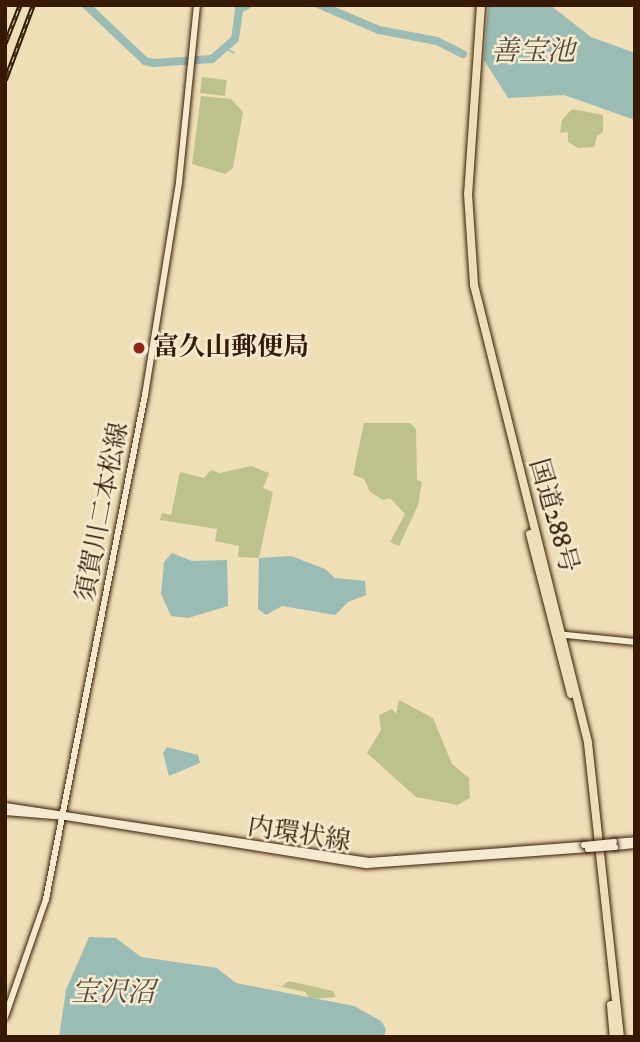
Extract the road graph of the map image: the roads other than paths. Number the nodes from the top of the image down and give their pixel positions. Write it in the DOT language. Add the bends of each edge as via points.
graph roads {
  1 [pos="197,5"];
  2 [pos="479,5"];
  3 [pos="559,634"];
  4 [pos="635,642"];
  5 [pos="5,806"];
  6 [pos="5,812"];
  7 [pos="63,815"];
  8 [pos="635,843"];
  9 [pos="5,1017"];
  10 [pos="614,1037"];
  11 [pos="620,1037"];
  1 -- 7 [label="main road, 須賀川二本松線" via="179,182 149,374"];
  2 -- 3 [label="highway, 国道288号" via="464,213 469,279"];
  3 -- 4 [label="main road"];
  3 -- 10 [label="highway, 国道288号" via="591,793"];
  3 -- 11 [label="highway, 国道288号" via="591,766"];
  5 -- 7 [label="main road, 内環状線"];
  6 -- 7 [label="main road, 内環状線"];
  7 -- 8 [label="main road, 内環状線, bridge" via="369,861"];
  7 -- 9 [label="main road, 須賀川二本松線" via="40,921"];
}
